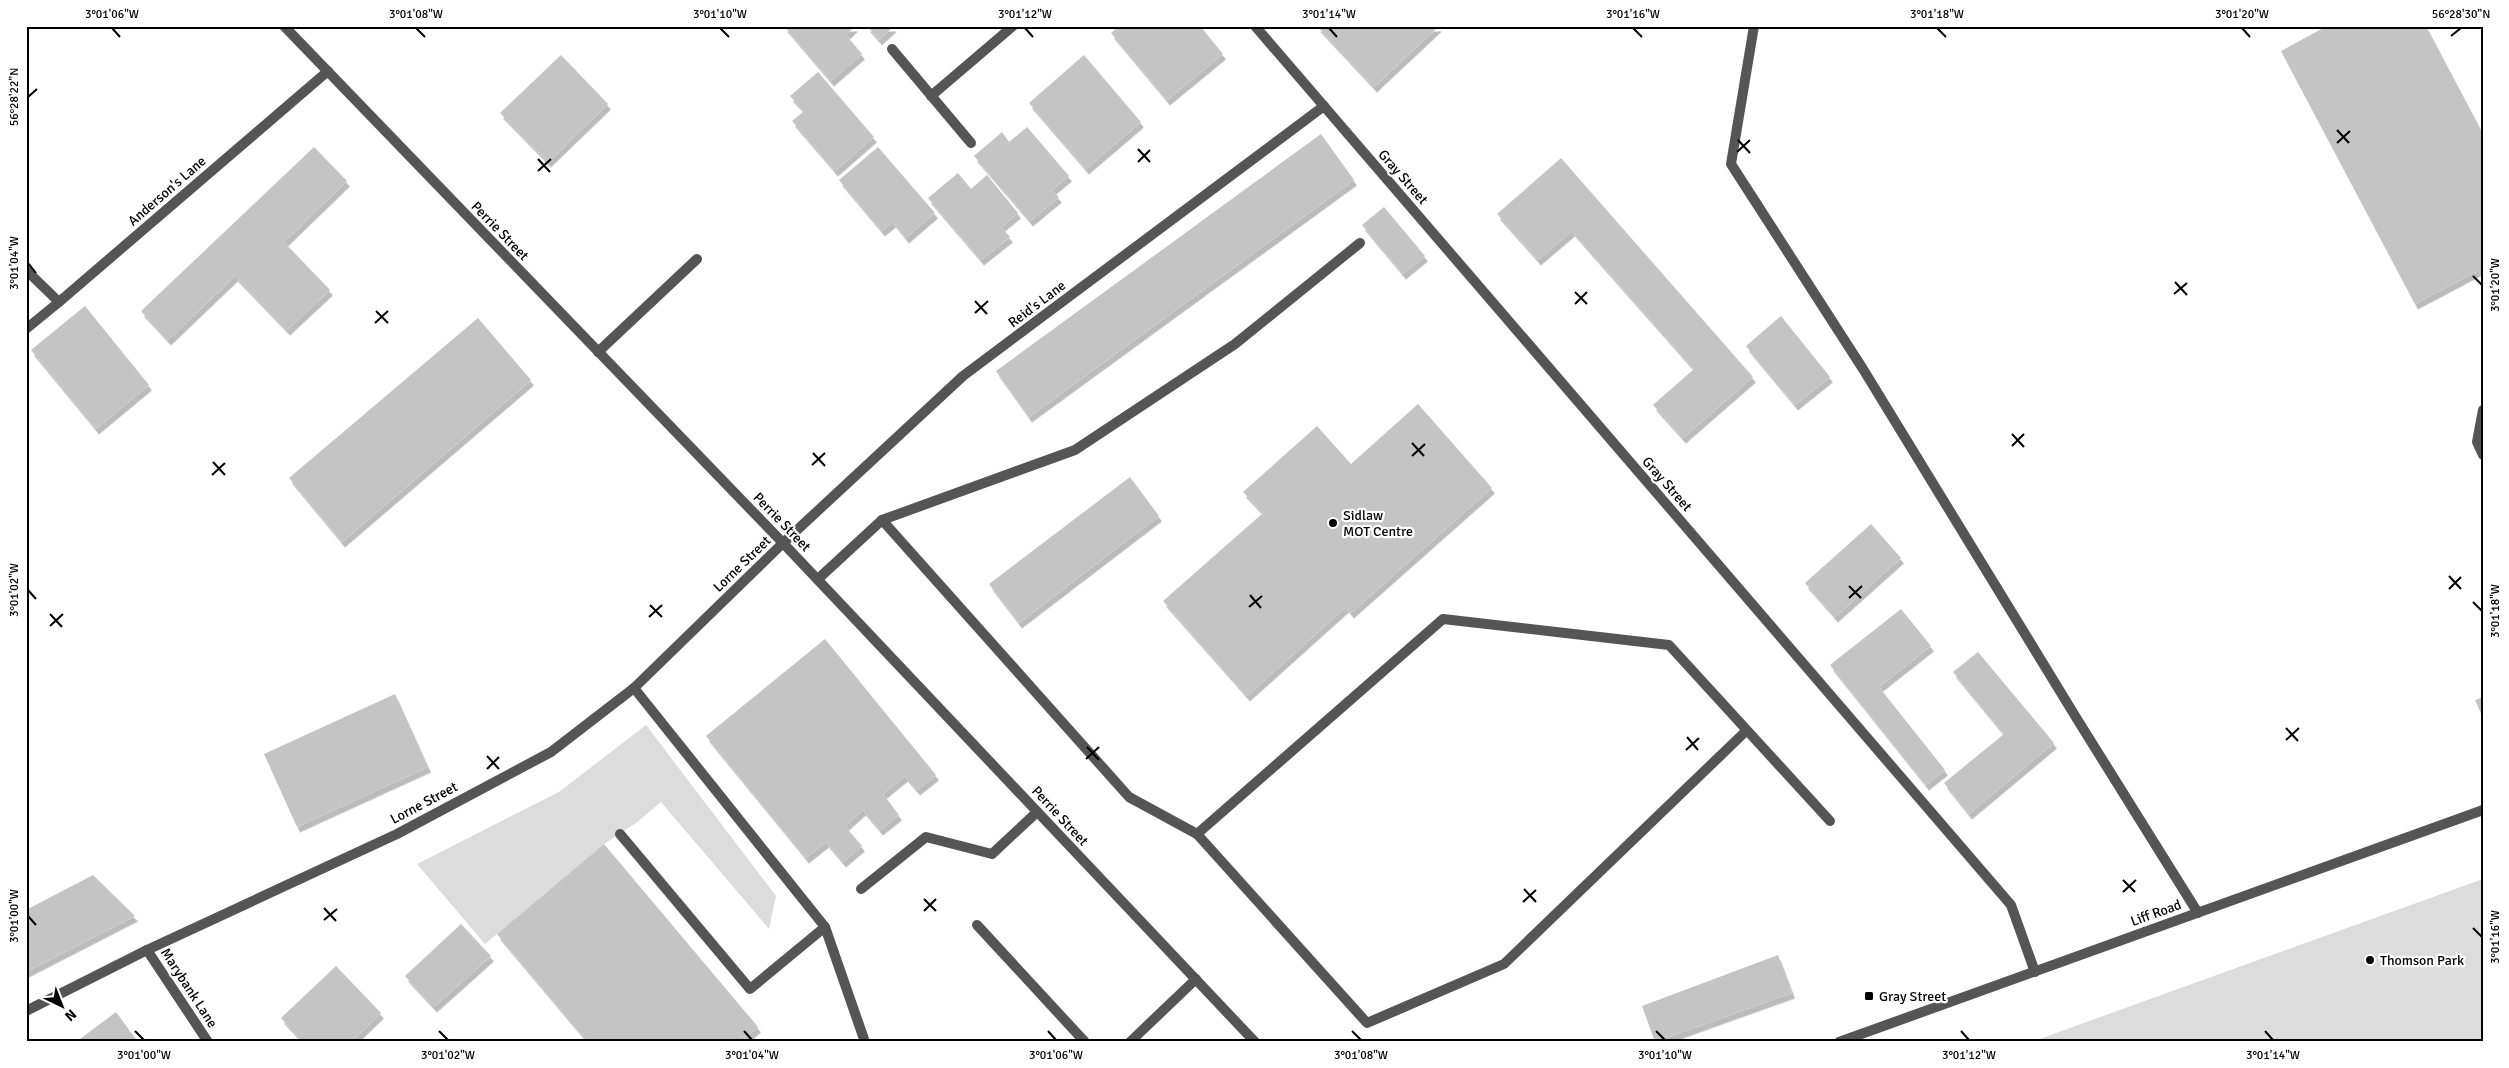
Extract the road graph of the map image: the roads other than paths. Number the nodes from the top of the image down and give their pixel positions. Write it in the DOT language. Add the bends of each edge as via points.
graph roads {
  1 [pos="284,26"];
  2 [pos="1013,26"];
  3 [pos="1255,26"];
  4 [pos="1754,26"];
  5 [pos="892,49"];
  6 [pos="328,71"];
  7 [pos="931,96"];
  8 [pos="1324,106"];
  9 [pos="970,144"];
  10 [pos="1360,243"];
  11 [pos="697,259"];
  12 [pos="26,270"];
  13 [pos="59,302"];
  14 [pos="26,329"];
  15 [pos="598,352"];
  16 [pos="2483,410"];
  17 [pos="2483,455"];
  18 [pos="882,520"];
  19 [pos="783,543"];
  20 [pos="818,579"];
  21 [pos="634,688"];
  22 [pos="1746,731"];
  23 [pos="2483,810"];
  24 [pos="1037,812"];
  25 [pos="1830,821"];
  26 [pos="620,834"];
  27 [pos="1198,834"];
  28 [pos="861,888"];
  29 [pos="2198,912"];
  30 [pos="977,925"];
  31 [pos="825,927"];
  32 [pos="147,950"];
  33 [pos="2035,972"];
  34 [pos="1196,979"];
  35 [pos="26,1011"];
  36 [pos="208,1042"];
  37 [pos="865,1042"];
  38 [pos="1085,1042"];
  39 [pos="1130,1042"];
  40 [pos="1255,1042"];
  41 [pos="1839,1042"];
  1 -- 6 [label="street, Perrie Street"];
  2 -- 7 [label="street"];
  3 -- 8 [label="street, Gray Street"];
  4 -- 29 [label="street" via="1731,164 1864,369"];
  5 -- 7 [label="street"];
  6 -- 13 [label="street, Anderson's Lane"];
  6 -- 15 [label="street, Perrie Street"];
  7 -- 9 [label="street"];
  8 -- 19 [label="street, Reid's Lane" via="963,376"];
  8 -- 33 [label="street, Gray Street" via="2011,905"];
  10 -- 18 [label="street" via="1235,344 1075,450"];
  11 -- 15 [label="street"];
  12 -- 13 [label="street"];
  13 -- 14 [label="street, Anderson's Lane"];
  15 -- 19 [label="street, Perrie Street"];
  16 -- 17 [label="street" via="2477,442"];
  18 -- 20 [label="street"];
  18 -- 27 [label="street" via="1129,797"];
  19 -- 20 [label="street, Perrie Street"];
  19 -- 21 [label="street, Lorne Street"];
  20 -- 24 [label="street, Perrie Street"];
  21 -- 31 [label="street"];
  21 -- 32 [label="street, Lorne Street" via="551,752 397,834"];
  22 -- 25 [label="street"];
  22 -- 27 [label="street" via="1669,645 1443,619"];
  22 -- 27 [label="street" via="1504,964 1367,1023"];
  23 -- 29 [label="street, Liff Road"];
  24 -- 28 [label="street" via="992,854 926,837"];
  24 -- 34 [label="street, Perrie Street"];
  26 -- 31 [label="street" via="750,988"];
  29 -- 33 [label="street, Liff Road"];
  30 -- 38 [label="street"];
  31 -- 37 [label="street"];
  32 -- 35 [label="street, Lorne Street"];
  32 -- 36 [label="street, Marybank Lane"];
  33 -- 41 [label="street, Liff Road"];
  34 -- 39 [label="street"];
  34 -- 40 [label="street, Perrie Street"];
}
